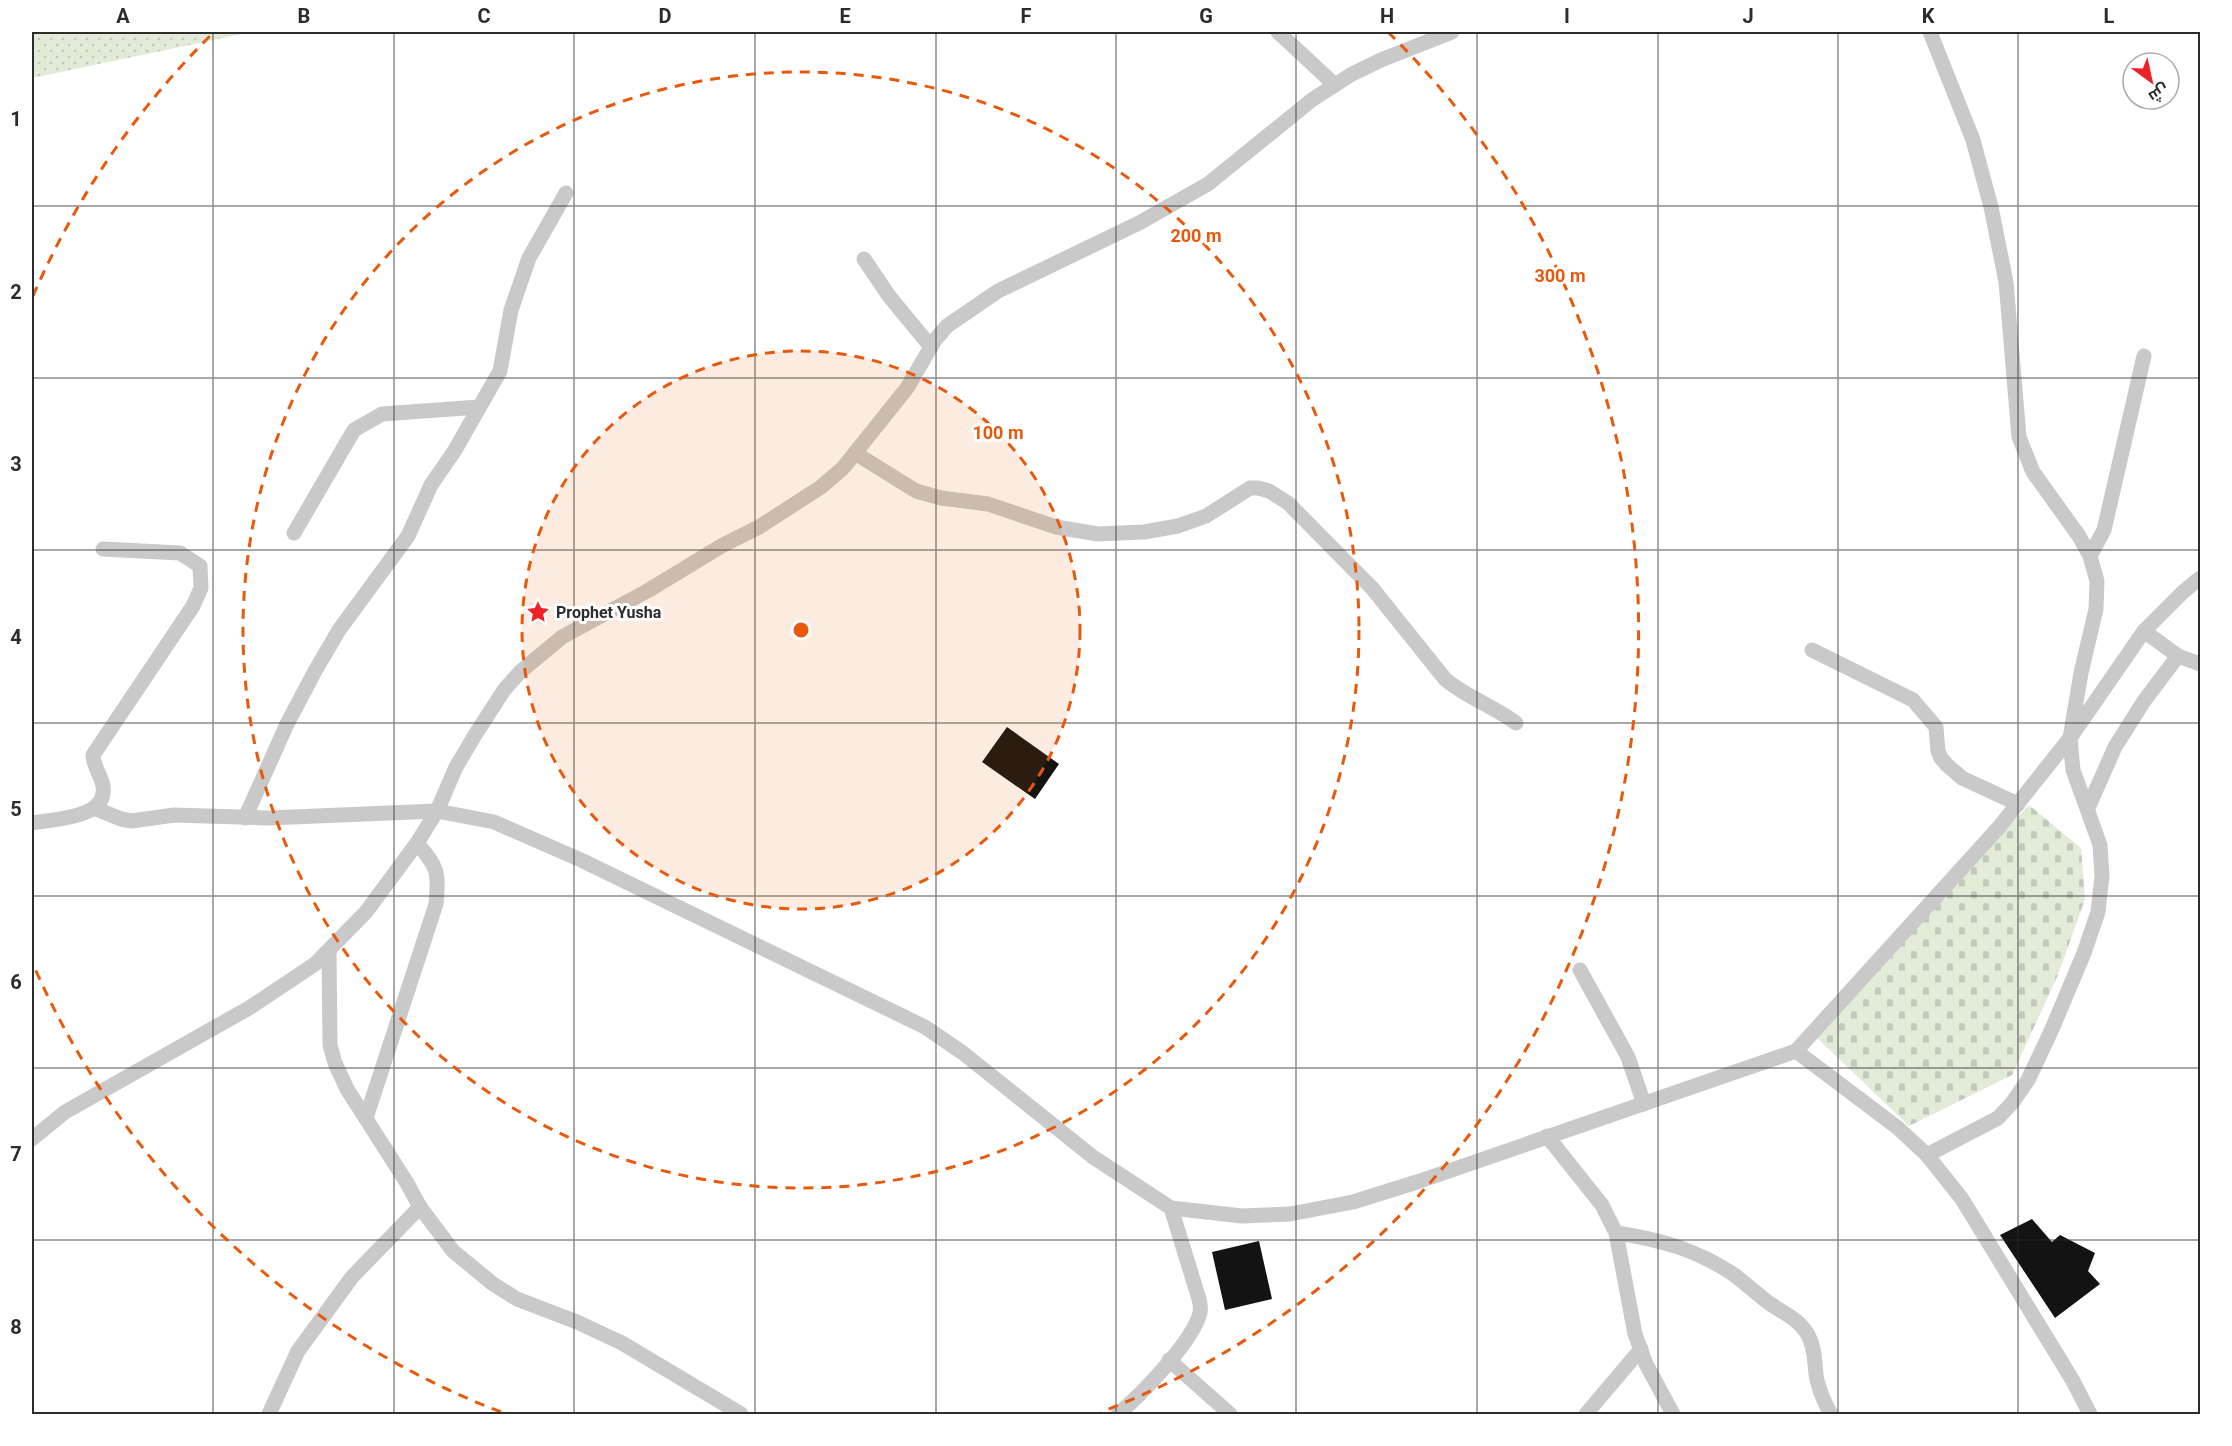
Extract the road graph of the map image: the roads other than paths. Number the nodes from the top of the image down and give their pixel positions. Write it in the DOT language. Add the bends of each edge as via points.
graph roads {
  1 [pos="1278,32"];
  2 [pos="1452,32"];
  3 [pos="1930,32"];
  4 [pos="1335,85"];
  5 [pos="566,193"];
  6 [pos="864,259"];
  7 [pos="931,347"];
  8 [pos="2144,356"];
  9 [pos="479,406"];
  10 [pos="855,453"];
  11 [pos="294,533"];
  12 [pos="103,549"];
  13 [pos="2090,556"];
  14 [pos="2200,578"];
  15 [pos="2144,631"];
  16 [pos="1812,650"];
  17 [pos="2178,656"];
  18 [pos="2200,664"];
  19 [pos="1516,723"];
  20 [pos="2070,738"];
  21 [pos="2018,804"];
  22 [pos="94,808"];
  23 [pos="2088,808"];
  24 [pos="437,811"];
  25 [pos="244,818"];
  26 [pos="32,823"];
  27 [pos="417,843"];
  28 [pos="330,951"];
  29 [pos="1580,970"];
  30 [pos="1796,1051"];
  31 [pos="1644,1104"];
  32 [pos="366,1118"];
  33 [pos="1547,1136"];
  34 [pos="32,1139"];
  35 [pos="1927,1155"];
  36 [pos="420,1208"];
  37 [pos="1171,1208"];
  38 [pos="1616,1233"];
  39 [pos="1641,1349"];
  40 [pos="1169,1360"];
  41 [pos="269,1414"];
  42 [pos="741,1414"];
  43 [pos="1118,1414"];
  44 [pos="1230,1414"];
  45 [pos="1586,1414"];
  46 [pos="1673,1414"];
  47 [pos="1831,1414"];
  48 [pos="2090,1414"];
  1 -- 4 [label="street"];
  2 -- 4 [label="street" via="1381,60"];
  3 -- 13 [label="street" via="1973,140 1991,207 2006,282 2019,437 2033,472"];
  4 -- 7 [label="street" via="1278,125 1208,184 1139,223 998,291 947,326"];
  5 -- 9 [label="street" via="529,258 511,310 500,371"];
  6 -- 7 [label="street"];
  7 -- 10 [label="street" via="908,388"];
  8 -- 13 [label="street" via="2104,530"];
  9 -- 11 [label="street" via="382,414 354,430"];
  9 -- 25 [label="street" via="431,485 408,536 339,630 315,670"];
  10 -- 19 [label="street" via="916,491 988,504 1056,527 1098,534 1178,526 1206,516 1250,488 1269,490 1288,503 1372,588 1445,679"];
  10 -- 24 [label="street" via="821,487 789,509 562,637 544,651 504,690 456,767"];
  12 -- 22 [label="street" via="180,553 200,566 201,588 193,606 93,755 103,792"];
  13 -- 20 [label="street" via="2097,581 2096,609"];
  14 -- 15 [label="street"];
  15 -- 17 [label="street"];
  15 -- 20 [label="street"];
  16 -- 21 [label="street" via="1913,700 1936,727 1938,751 1947,765 1962,778"];
  17 -- 18 [label="street"];
  17 -- 23 [label="street" via="2115,747"];
  20 -- 21 [label="street"];
  20 -- 23 [label="street" via="2073,770"];
  21 -- 30 [label="street"];
  22 -- 25 [label="street" via="132,821 174,815"];
  22 -- 26 [label="street"];
  23 -- 35 [label="street" via="2100,845 2098,912 2052,1029 2028,1080 1998,1118"];
  24 -- 25 [label="street"];
  24 -- 27 [label="street"];
  24 -- 37 [label="street" via="494,822 581,860 925,1027 1093,1157"];
  27 -- 28 [label="street" via="366,912"];
  27 -- 32 [label="street" via="434,863 438,882 436,904"];
  28 -- 32 [label="street" via="330,1045 347,1089"];
  28 -- 34 [label="street" via="288,984 65,1112"];
  29 -- 31 [label="street" via="1628,1057"];
  30 -- 31 [label="street"];
  30 -- 35 [label="street" via="1898,1128"];
  31 -- 33 [label="street"];
  32 -- 36 [label="street"];
  33 -- 37 [label="street" via="1353,1202 1290,1214 1242,1216"];
  33 -- 38 [label="street" via="1602,1204"];
  35 -- 48 [label="street" via="1962,1199"];
  36 -- 41 [label="street" via="352,1277 298,1351"];
  36 -- 42 [label="street" via="453,1251 493,1284 517,1299 622,1343"];
  37 -- 40 [label="street" via="1201,1311 1190,1334"];
  38 -- 39 [label="street" via="1627,1300"];
  38 -- 47 [label="street" via="1664,1241 1691,1251 1735,1276 1794,1320 1808,1334 1815,1354 1817,1380"];
  39 -- 45 [label="street"];
  39 -- 46 [label="street"];
  40 -- 43 [label="street"];
  40 -- 44 [label="street"];
}
